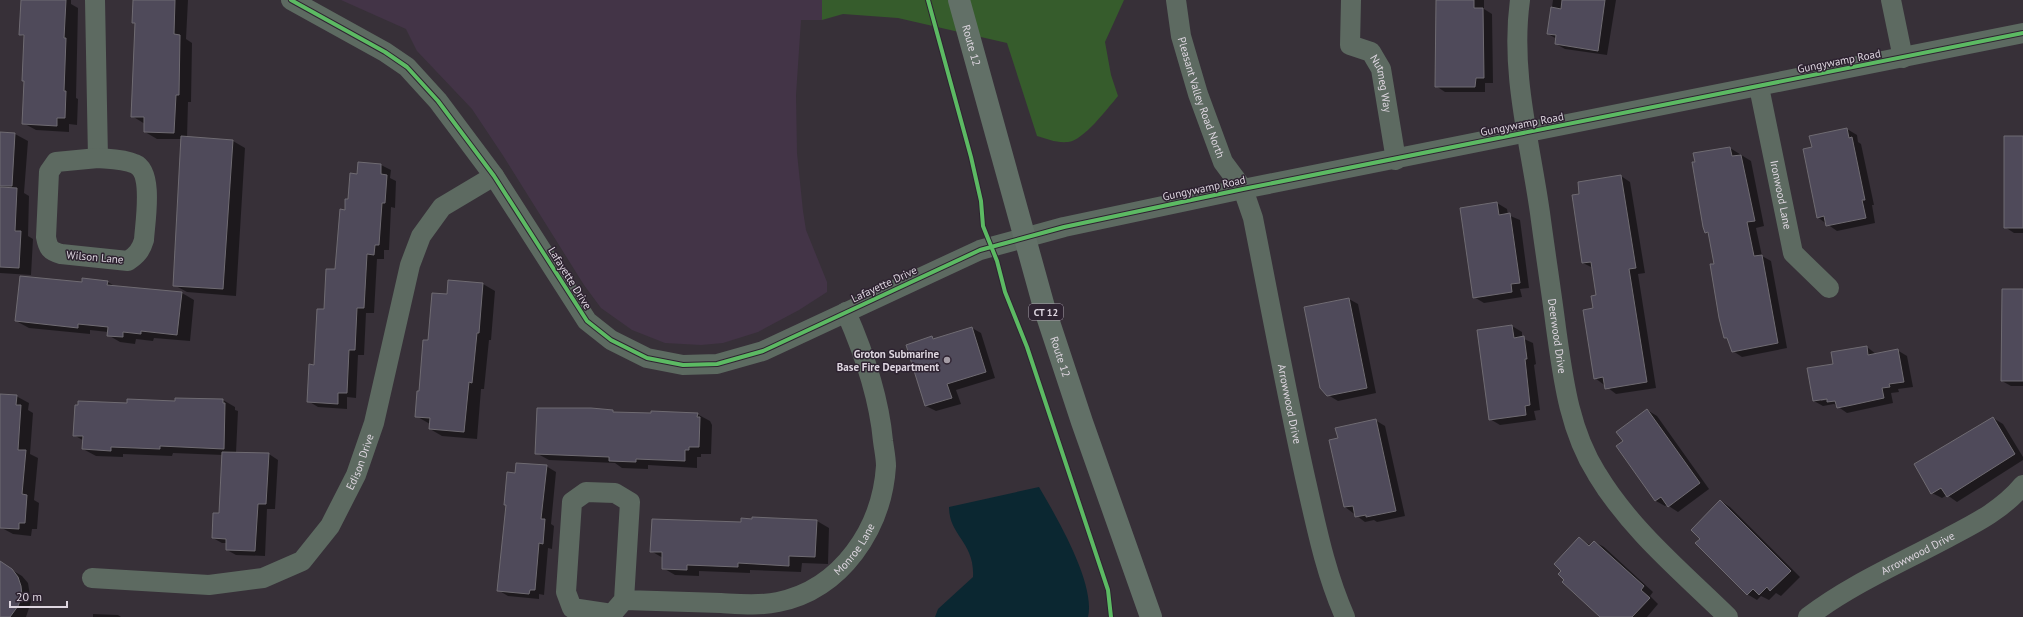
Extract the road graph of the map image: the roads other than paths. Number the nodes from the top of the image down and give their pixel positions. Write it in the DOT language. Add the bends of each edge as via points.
graph roads {
  1 [pos="95,0"];
  2 [pos="291,0"];
  3 [pos="959,0"];
  4 [pos="1176,0"];
  5 [pos="1351,0"];
  6 [pos="1520,0"];
  7 [pos="1891,0"];
  8 [pos="2023,33"];
  9 [pos="1903,58"];
  10 [pos="1759,87"];
  11 [pos="1527,132"];
  12 [pos="98,158"];
  13 [pos="1396,160"];
  14 [pos="494,176"];
  15 [pos="1243,189"];
  16 [pos="1025,237"];
  17 [pos="1829,288"];
  18 [pos="846,312"];
  19 [pos="2023,485"];
  20 [pos="92,578"];
  21 [pos="624,600"];
  22 [pos="1151,617"];
  23 [pos="1345,617"];
  24 [pos="1728,617"];
  25 [pos="1808,617"];
  1 -- 12 [label="street"];
  2 -- 14 [label="street, Lafayette Drive" via="350,31 407,67 438,101"];
  3 -- 16 [label="highway, Route 12 / CT 12"];
  4 -- 15 [label="street, Pleasant Valley Road North" via="1181,36 1198,94 1223,162"];
  5 -- 13 [label="street, Nutmeg Way" via="1350,45 1371,52 1381,69"];
  6 -- 11 [label="street, Deerwood Drive" via="1516,46"];
  7 -- 9 [label="street"];
  8 -- 9 [label="street, Gungywamp Road"];
  9 -- 10 [label="street, Gungywamp Road"];
  10 -- 11 [label="street, Gungywamp Road"];
  10 -- 17 [label="street, Ironwood Lane" via="1793,253"];
  11 -- 13 [label="street, Gungywamp Road"];
  11 -- 24 [label="street, Deerwood Drive" via="1566,394 1577,435 1596,474 1629,520"];
  12 -- 12 [label="street, Wilson Lane" via="56,162 49,172 46,237 48,246 51,251 61,254 128,261 135,256 144,240 147,179 143,169 136,164"];
  13 -- 15 [label="street, Gungywamp Road"];
  14 -- 18 [label="street, Lafayette Drive" via="587,321 611,340 647,358 683,365 717,364 763,351"];
  14 -- 20 [label="street, Edison Drive" via="442,207 421,236 410,265 374,423 356,475 330,526 302,562 263,578 209,585"];
  15 -- 16 [label="street, Gungywamp Road"];
  15 -- 23 [label="street, Arrowwood Drive" via="1253,218 1297,442 1324,562"];
  16 -- 18 [label="street, Lafayette Drive" via="980,250"];
  16 -- 22 [label="highway, Route 12 / CT 12" via="1069,385"];
  18 -- 21 [label="street, Monroe Lane" via="857,337 881,418 886,464 882,491 872,522 856,552 834,576 807,593 778,602 748,604"];
  19 -- 25 [label="street, Arrowwood Drive" via="1991,515 1835,597"];
  21 -- 21 [label="street" via="630,502 615,493 586,492 572,502 566,592 572,608 612,614"];
}
